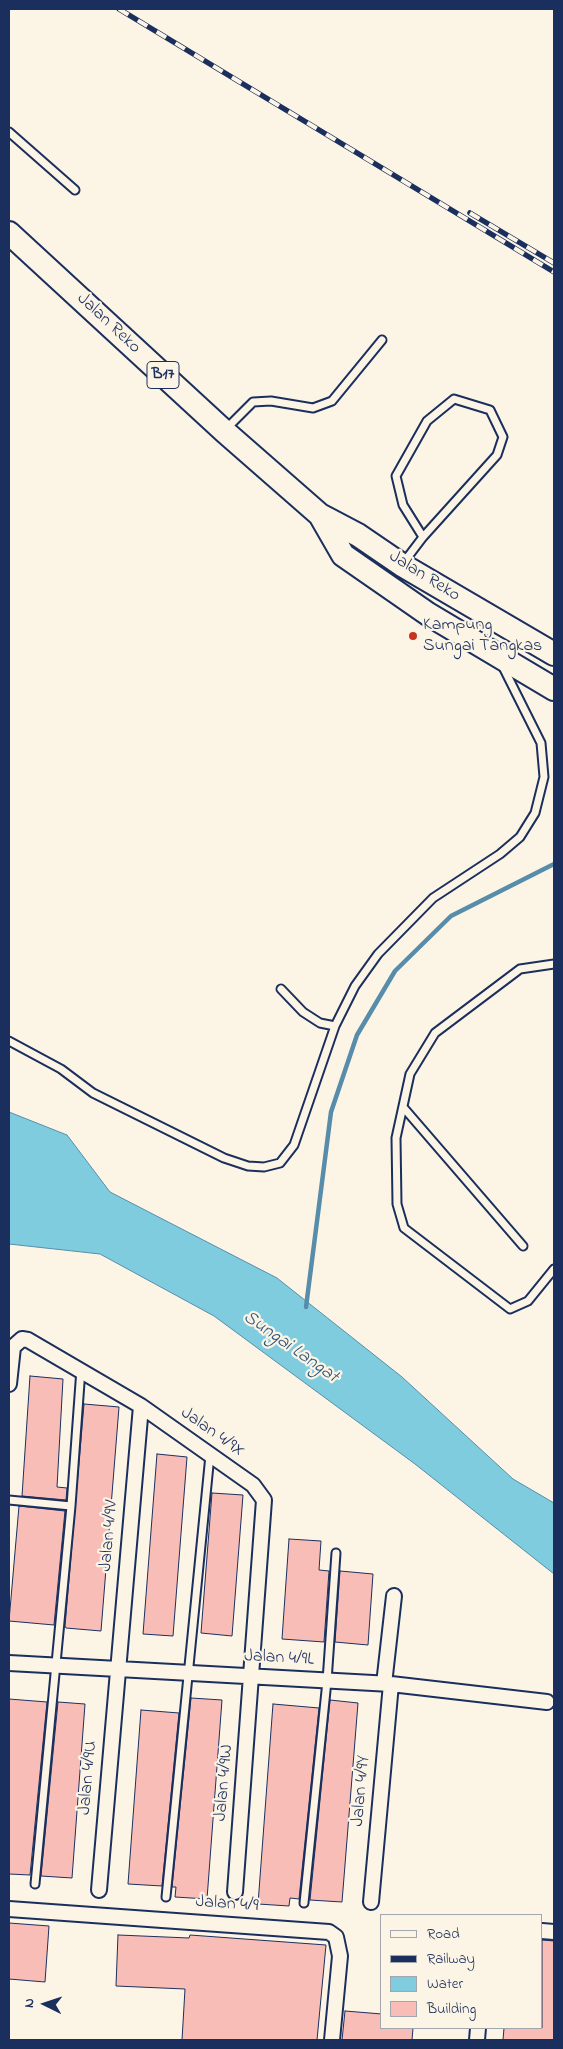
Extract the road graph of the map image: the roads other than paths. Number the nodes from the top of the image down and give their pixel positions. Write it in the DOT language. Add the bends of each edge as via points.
graph roads {
  1 [pos="9,132"];
  2 [pos="75,190"];
  3 [pos="9,233"];
  4 [pos="382,340"];
  5 [pos="224,431"];
  6 [pos="320,515"];
  7 [pos="423,537"];
  8 [pos="402,565"];
  9 [pos="554,654"];
  10 [pos="497,655"];
  11 [pos="554,689"];
  12 [pos="554,964"];
  13 [pos="281,989"];
  14 [pos="335,1026"];
  15 [pos="9,1042"];
  16 [pos="403,1107"];
  17 [pos="523,1246"];
  18 [pos="554,1269"];
  19 [pos="81,1370"];
  20 [pos="9,1384"];
  21 [pos="141,1406"];
  22 [pos="210,1455"];
  23 [pos="9,1500"];
  24 [pos="71,1506"];
  25 [pos="336,1553"];
  26 [pos="394,1596"];
  27 [pos="9,1663"];
  28 [pos="55,1666"];
  29 [pos="117,1669"];
  30 [pos="189,1673"];
  31 [pos="253,1677"];
  32 [pos="328,1681"];
  33 [pos="388,1684"];
  34 [pos="546,1702"];
  35 [pos="35,1884"];
  36 [pos="99,1890"];
  37 [pos="235,1892"];
  38 [pos="166,1897"];
  39 [pos="371,1902"];
  40 [pos="304,1903"];
  41 [pos="9,1909"];
  42 [pos="332,2040"];
  1 -- 2 [label="lane"];
  3 -- 5 [label="main road, Jalan Reko / B17"];
  4 -- 5 [label="lane" via="332,402 313,408 271,401 253,402"];
  5 -- 6 [label="main road, Jalan Reko / B17"];
  6 -- 8 [label="main road, Jalan Reko / B17" via="358,535"];
  6 -- 10 [label="main road, Jalan Reko / B17" via="343,555 428,614"];
  7 -- 7 [label="lane" via="497,455 503,437 490,410 454,399 427,421 396,476 403,505"];
  7 -- 8 [label="lane"];
  8 -- 9 [label="main road, Jalan Reko / B17"];
  10 -- 11 [label="main road, Jalan Reko / B17"];
  10 -- 14 [label="lane" via="541,743 544,777 535,813 520,837 433,898 406,924 378,954 355,986"];
  12 -- 16 [label="lane" via="520,969 435,1033 410,1074"];
  13 -- 14 [label="lane" via="303,1012 320,1023"];
  14 -- 15 [label="lane" via="294,1145 280,1162 264,1167 248,1166 224,1158 94,1094 53,1064"];
  16 -- 17 [label="lane"];
  16 -- 18 [label="lane" via="396,1138 397,1204 404,1228 510,1309 528,1300"];
  19 -- 20 [label="street, Jalan 4/9X" via="22,1339 13,1347"];
  19 -- 21 [label="street, Jalan 4/9X"];
  19 -- 24 [label="lane"];
  21 -- 22 [label="street, Jalan 4/9X"];
  21 -- 29 [label="street, Jalan 4/9V"];
  22 -- 30 [label="lane"];
  22 -- 31 [label="street, Jalan 4/9X" via="253,1485 264,1500"];
  23 -- 24 [label="lane"];
  24 -- 28 [label="lane"];
  25 -- 32 [label="lane"];
  26 -- 33 [label="street, Jalan 4/9Y"];
  27 -- 28 [label="street, Jalan 4/9L"];
  28 -- 29 [label="street, Jalan 4/9L"];
  28 -- 35 [label="lane"];
  29 -- 30 [label="street, Jalan 4/9L"];
  29 -- 36 [label="street, Jalan 4/9U"];
  30 -- 31 [label="street, Jalan 4/9L"];
  30 -- 38 [label="lane"];
  31 -- 32 [label="street, Jalan 4/9L"];
  31 -- 37 [label="street, Jalan 4/9W"];
  32 -- 33 [label="street, Jalan 4/9L"];
  32 -- 40 [label="lane"];
  33 -- 34 [label="street, Jalan 4/9L"];
  33 -- 39 [label="street, Jalan 4/9Y"];
  41 -- 42 [label="street, Jalan 4/9" via="330,1932 336,1937 340,1956"];
}
